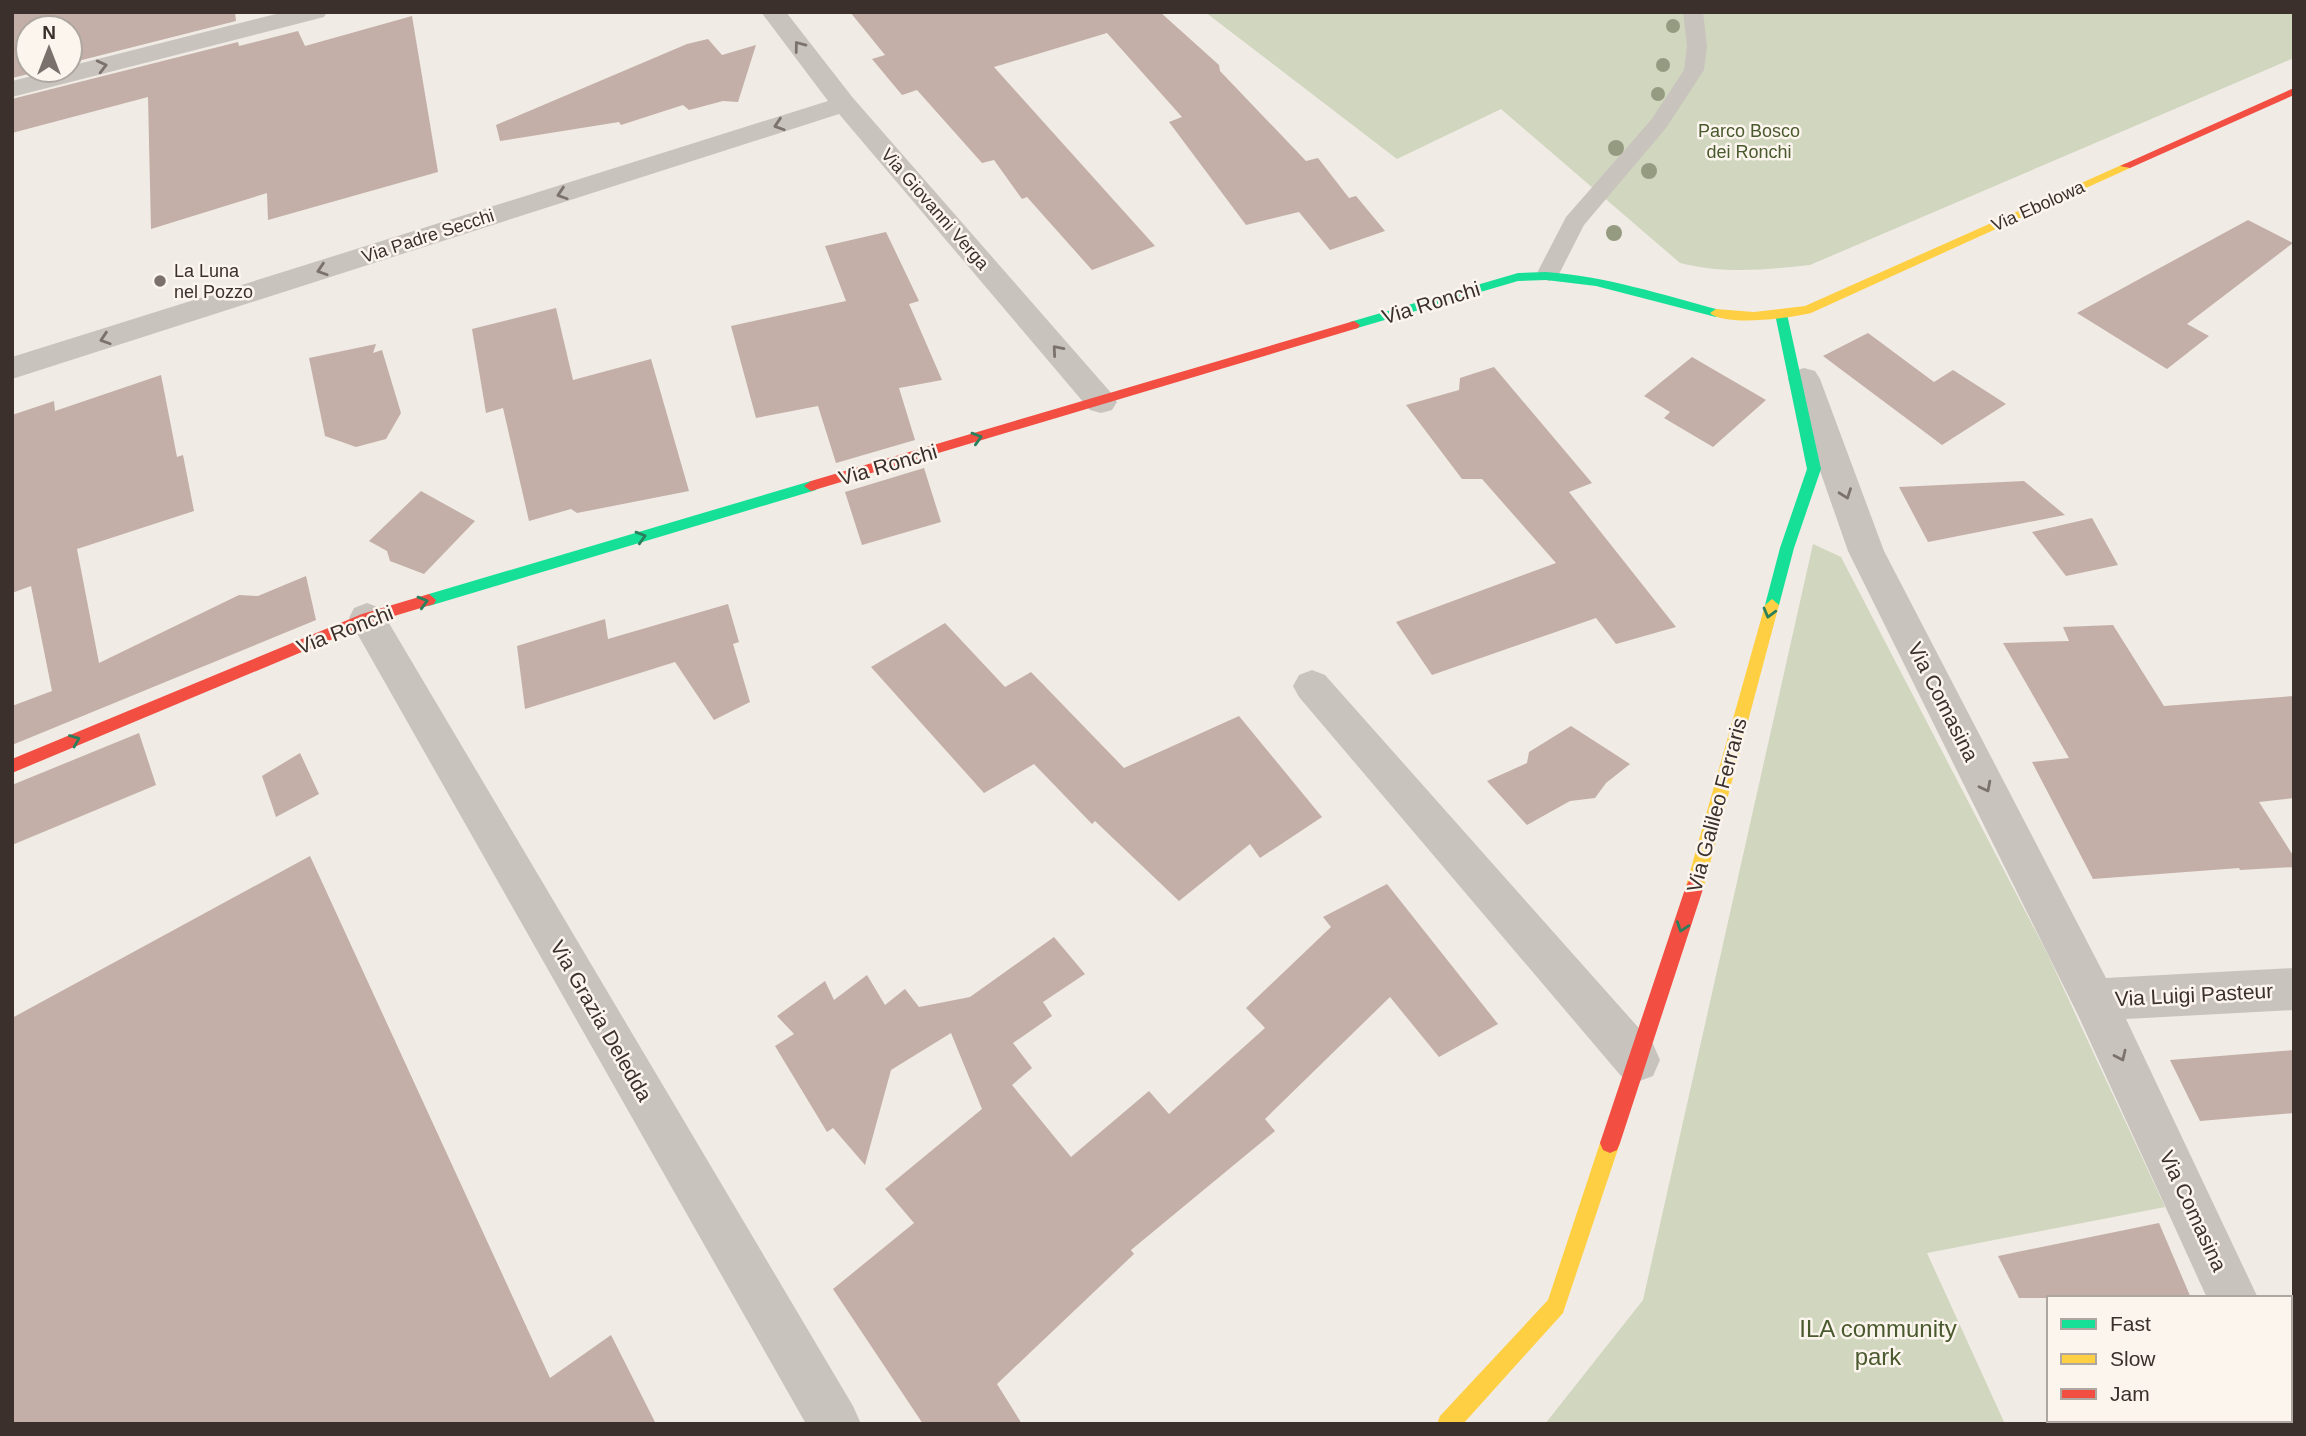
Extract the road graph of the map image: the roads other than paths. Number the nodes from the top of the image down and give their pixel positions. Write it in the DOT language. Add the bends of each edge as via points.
graph roads {
  1 [pos="316,12"];
  2 [pos="774,12"];
  3 [pos="1693,12"];
  4 [pos="12,89"];
  5 [pos="2294,91"];
  6 [pos="844,104"];
  7 [pos="1549,273"];
  8 [pos="1781,314"];
  9 [pos="12,369"];
  10 [pos="1101,402"];
  11 [pos="367,618"];
  12 [pos="1312,686"];
  13 [pos="12,765"];
  14 [pos="2294,989"];
  15 [pos="2094,1000"];
  16 [pos="1637,1060"];
  17 [pos="2232,1296"];
  18 [pos="835,1424"];
  19 [pos="1448,1424"];
  4 -- 1 [label="street, one-way"];
  6 -- 2 [label="street, Via Giovanni Verga, one-way"];
  3 -- 7 [label="lane" via="1695,70 1659,124 1574,222"];
  5 -- 8 [label="street, Via Ebolowa" via="1807,310"];
  6 -- 9 [label="street, Via Padre Secchi, one-way"];
  10 -- 6 [label="street, Via Giovanni Verga, one-way"];
  7 -- 8 [label="street, Via Ronchi" via="1589,277 1723,314"];
  7 -- 10 [label="street, Via Ronchi" via="1518,277"];
  8 -- 15 [label="street, Via Comasina, one-way" via="1867,551"];
  8 -- 16 [label="street, Via Galileo Ferraris, one-way" via="1814,469 1787,548 1692,896"];
  11 -- 10 [label="street, Via Ronchi, one-way"];
  13 -- 11 [label="street, Via Ronchi, one-way"];
  11 -- 18 [label="street, Via Grazia Deledda"];
  12 -- 16 [label="street"];
  14 -- 15 [label="street, Via Luigi Pasteur"];
  15 -- 17 [label="street, Via Comasina, one-way"];
  16 -- 19 [label="street, Via Galileo Ferraris" via="1556,1306"];
}
